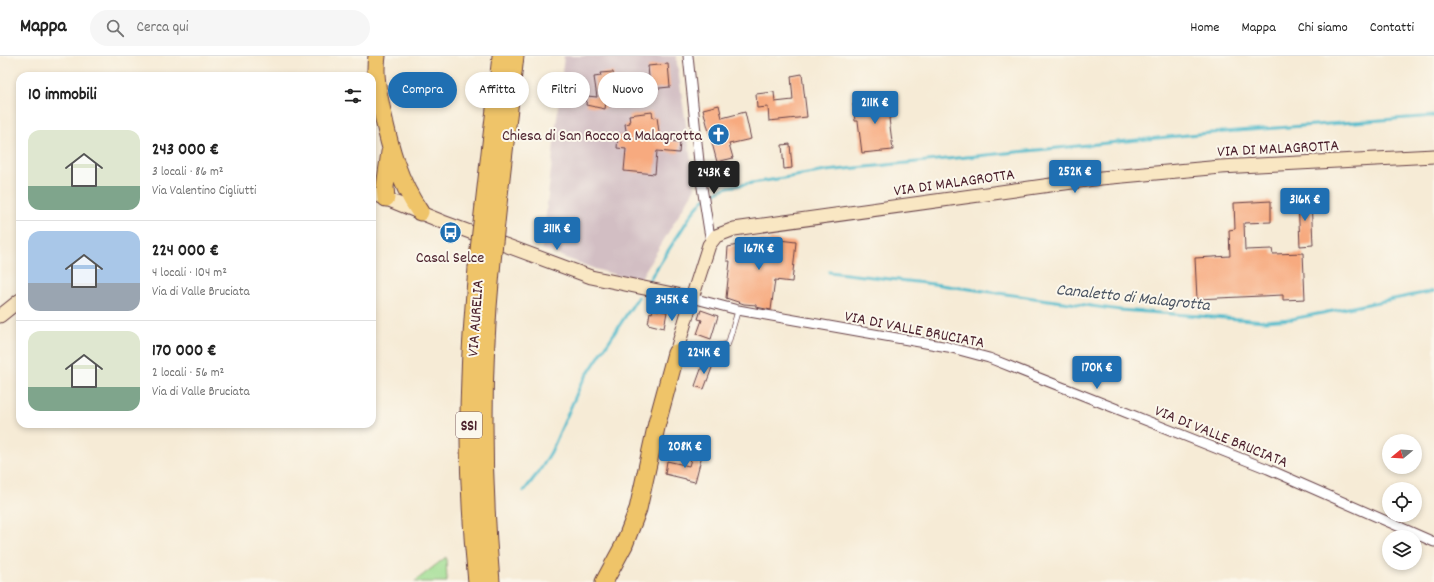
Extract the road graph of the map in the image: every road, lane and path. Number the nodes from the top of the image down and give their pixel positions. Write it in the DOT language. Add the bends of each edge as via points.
graph roads {
  1 [pos="377,56"];
  2 [pos="489,56"];
  3 [pos="501,56"];
  4 [pos="515,56"];
  5 [pos="688,56"];
  6 [pos="375,72"];
  7 [pos="376,78"];
  8 [pos="1434,156"];
  9 [pos="393,161"];
  10 [pos="376,178"];
  11 [pos="379,195"];
  12 [pos="491,204"];
  13 [pos="420,212"];
  14 [pos="711,240"];
  15 [pos="484,269"];
  16 [pos="692,298"];
  17 [pos="16,303"];
  18 [pos="738,310"];
  19 [pos="0,316"];
  20 [pos="676,353"];
  21 [pos="483,467"];
  22 [pos="1434,542"];
  23 [pos="477,582"];
  24 [pos="491,582"];
  25 [pos="502,582"];
  26 [pos="604,582"];
  1 -- 6 [label="highway"];
  2 -- 12 [label="highway" via="491,75 482,166"];
  3 -- 12 [label="highway, VIA AURELIA / SS1"];
  4 -- 12 [label="highway, VIA AURELIA / SS1"];
  5 -- 14 [label="street" via="701,181"];
  7 -- 9 [label="highway"];
  8 -- 14 [label="main road, VIA DI MALAGROTTA" via="1221,167 1101,178 734,229"];
  9 -- 10 [label="highway"];
  9 -- 11 [label="highway" via="395,186 391,193"];
  9 -- 13 [label="highway"];
  11 -- 13 [label="main road"];
  12 -- 15 [label="highway, VIA AURELIA / SS1, bridge"];
  13 -- 16 [label="main road" via="591,277"];
  14 -- 16 [label="main road"];
  15 -- 21 [label="highway, VIA AURELIA / SS1"];
  15 -- 23 [label="highway, VIA AURELIA / SS1" via="471,350 469,414 472,533"];
  16 -- 18 [label="street, VIA DI VALLE BRUCIATA"];
  16 -- 20 [label="main road"];
  17 -- 19 [label="main road"];
  18 -- 20 [label="lane" via="728,344"];
  18 -- 22 [label="street, VIA DI VALLE BRUCIATA" via="948,347 990,358 1268,469"];
  20 -- 26 [label="highway" via="638,509 624,545"];
  21 -- 24 [label="highway, VIA AURELIA / SS1"];
  21 -- 25 [label="highway" via="494,516"];
}
